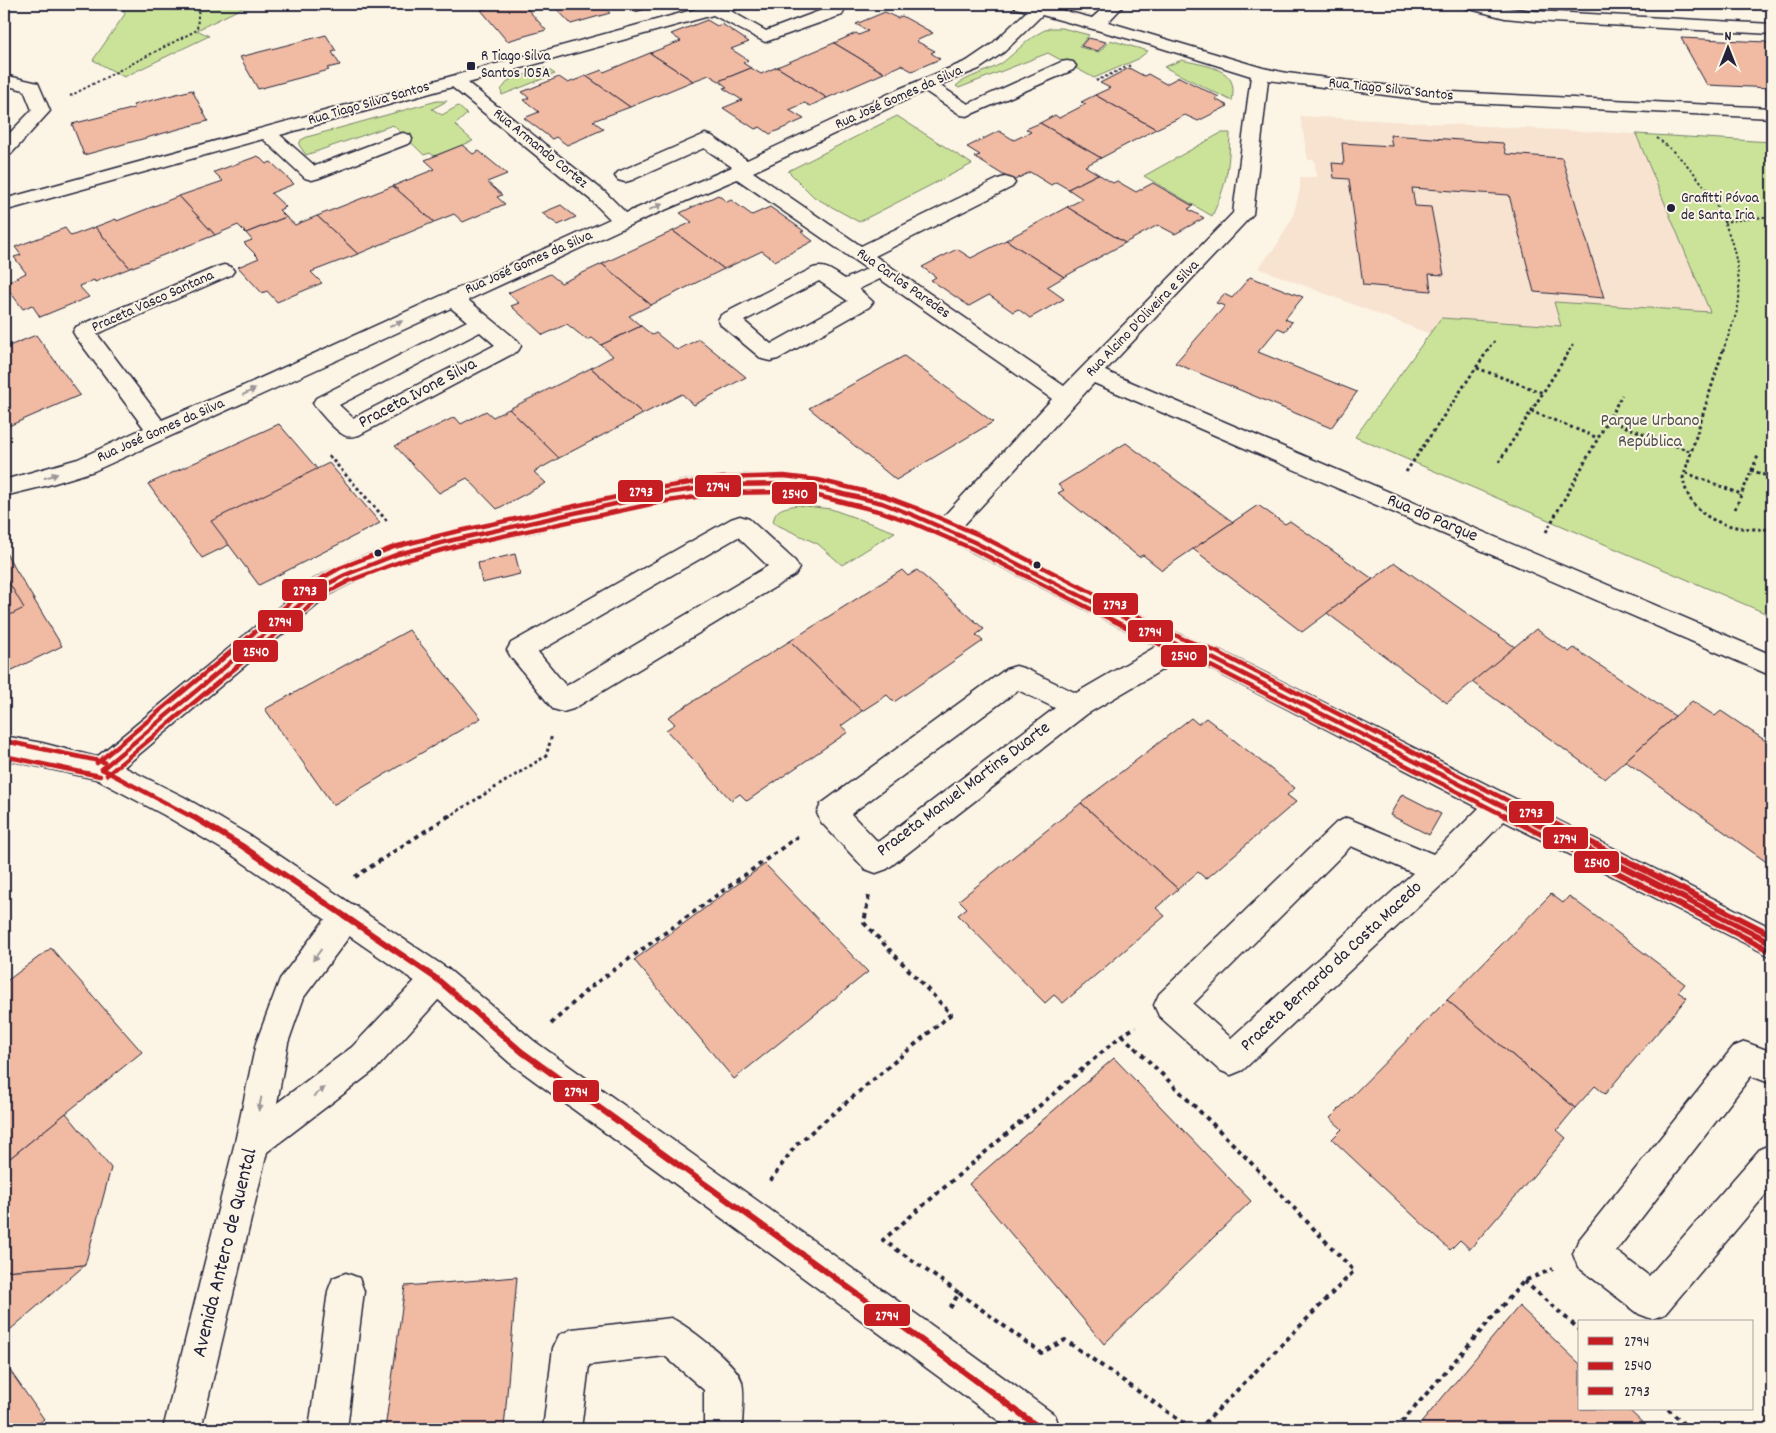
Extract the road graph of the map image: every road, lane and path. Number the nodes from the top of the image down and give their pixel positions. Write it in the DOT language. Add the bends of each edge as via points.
graph roads {
  1 [pos="199,4"];
  2 [pos="734,4"];
  3 [pos="1020,4"];
  4 [pos="1117,4"];
  5 [pos="1472,4"];
  6 [pos="714,9"];
  7 [pos="1039,9"];
  8 [pos="836,11"];
  9 [pos="1095,25"];
  10 [pos="1772,29"];
  11 [pos="1067,66"];
  12 [pos="1260,73"];
  13 [pos="4,80"];
  14 [pos="454,80"];
  15 [pos="927,85"];
  16 [pos="1632,105"];
  17 [pos="41,111"];
  18 [pos="1772,113"];
  19 [pos="267,132"];
  20 [pos="403,139"];
  21 [pos="4,150"];
  22 [pos="742,169"];
  23 [pos="625,176"];
  24 [pos="1005,183"];
  25 [pos="4,205"];
  26 [pos="1772,216"];
  27 [pos="623,221"];
  28 [pos="1723,222"];
  29 [pos="860,255"];
  30 [pos="882,270"];
  31 [pos="224,271"];
  32 [pos="844,288"];
  33 [pos="452,298"];
  34 [pos="482,323"];
  35 [pos="1495,340"];
  36 [pos="1573,345"];
  37 [pos="1476,368"];
  38 [pos="1091,373"];
  39 [pos="1543,392"];
  40 [pos="1622,395"];
  41 [pos="1066,398"];
  42 [pos="1531,411"];
  43 [pos="1608,420"];
  44 [pos="158,431"];
  45 [pos="1598,438"];
  46 [pos="1692,452"];
  47 [pos="1758,456"];
  48 [pos="330,458"];
  49 [pos="1499,462"];
  50 [pos="1751,470"];
  51 [pos="1686,473"];
  52 [pos="1772,478"];
  53 [pos="743,484"];
  54 [pos="4,488"];
  55 [pos="1741,494"];
  56 [pos="1388,500"];
  57 [pos="1734,509"];
  58 [pos="386,521"];
  59 [pos="740,525"];
  60 [pos="947,528"];
  61 [pos="1772,528"];
  62 [pos="1530,562"];
  63 [pos="1180,646"];
  64 [pos="1772,666"];
  65 [pos="1077,706"];
  66 [pos="4,748"];
  67 [pos="546,756"];
  68 [pos="102,769"];
  69 [pos="1500,806"];
  70 [pos="831,813"];
  71 [pos="1437,870"];
  72 [pos="334,908"];
  73 [pos="864,923"];
  74 [pos="1772,943"];
  75 [pos="437,979"];
  76 [pos="522,1052"];
  77 [pos="1772,1068"];
  78 [pos="252,1142"];
  79 [pos="796,1146"];
  80 [pos="1772,1160"];
  81 [pos="346,1291"];
  82 [pos="959,1293"];
  83 [pos="953,1302"];
  84 [pos="1578,1328"];
  85 [pos="1669,1410"];
  86 [pos="182,1429"];
  87 [pos="328,1429"];
  88 [pos="562,1429"];
  89 [pos="723,1429"];
  90 [pos="1041,1429"];
  91 [pos="1192,1429"];
  92 [pos="1198,1429"];
  93 [pos="1396,1429"];
  94 [pos="1689,1429"];
  1 -- 17 [label="path" via="197,30"];
  2 -- 6 [label="street, Rua Tiago Silva Santos"];
  3 -- 7 [label="street, Rua Tiago Silva Santos"];
  4 -- 9 [label="street"];
  5 -- 10 [label="street" via="1505,13 1534,16"];
  6 -- 8 [label="street" via="765,38"];
  6 -- 14 [label="street, Rua Tiago Silva Santos"];
  7 -- 9 [label="street, Rua Tiago Silva Santos"];
  7 -- 15 [label="street, Rua José Gomes da Silva" via="998,48 972,65"];
  9 -- 12 [label="street, Rua Tiago Silva Santos"];
  11 -- 15 [label="street" via="967,111"];
  12 -- 16 [label="street, Rua Tiago Silva Santos" via="1432,96"];
  12 -- 38 [label="street, Rua Alcino D'Oliveira e Silva" via="1244,214"];
  13 -- 17 [label="street" via="32,87"];
  14 -- 19 [label="street, Rua Tiago Silva Santos"];
  14 -- 27 [label="street, Rua Armando Cortez"];
  15 -- 22 [label="street, Rua José Gomes da Silva"];
  16 -- 18 [label="street, Rua Tiago Silva Santos"];
  16 -- 28 [label="path" via="1647,131 1690,164 1706,186"];
  17 -- 21 [label="street"];
  19 -- 20 [label="street" via="312,174"];
  19 -- 25 [label="street, Rua Tiago Silva Santos"];
  22 -- 23 [label="street, Rua Carlos Paredes" via="704,140"];
  27 -- 22 [label="street, Rua José Gomes da Silva, one-way"];
  22 -- 29 [label="street, Rua Carlos Paredes"];
  24 -- 29 [label="street"];
  26 -- 28 [label="path"];
  27 -- 33 [label="street, Rua José Gomes da Silva"];
  28 -- 46 [label="path" via="1739,273 1739,300"];
  29 -- 30 [label="street, Rua Carlos Paredes"];
  30 -- 32 [label="street"];
  30 -- 41 [label="street, Rua Carlos Paredes"];
  31 -- 44 [label="street, Praceta Vasco Santana" via="84,332"];
  32 -- 32 [label="street" via="862,302 770,354 728,320 820,272"];
  33 -- 34 [label="street, Praceta Ivone Silva"];
  44 -- 33 [label="street, Rua José Gomes da Silva, one-way"];
  34 -- 34 [label="street, Praceta Ivone Silva" via="510,346 351,429 324,403"];
  35 -- 37 [label="path"];
  36 -- 39 [label="path"];
  37 -- 39 [label="path"];
  37 -- 56 [label="path"];
  38 -- 41 [label="street, Rua Alcino D'Oliveira e Silva"];
  38 -- 56 [label="street, Rua do Parque"];
  39 -- 42 [label="path"];
  40 -- 43 [label="path"];
  41 -- 60 [label="street, Rua Alcino D'Oliveira e Silva"];
  42 -- 45 [label="path"];
  42 -- 49 [label="path"];
  43 -- 45 [label="path"];
  43 -- 46 [label="path"];
  54 -- 44 [label="street, Rua José Gomes da Silva, one-way" via="86,465"];
  45 -- 62 [label="path"];
  46 -- 51 [label="path"];
  47 -- 50 [label="path"];
  48 -- 58 [label="path"];
  50 -- 52 [label="path"];
  50 -- 55 [label="path"];
  51 -- 55 [label="path"];
  51 -- 61 [label="path" via="1683,489 1688,499 1713,520 1750,529"];
  53 -- 59 [label="street"];
  53 -- 60 [label="street" via="808,486 852,494"];
  53 -- 68 [label="street" via="664,494 410,551 354,569 320,588"];
  55 -- 57 [label="path"];
  56 -- 62 [label="street, Rua do Parque"];
  59 -- 59 [label="street" via="630,588 520,650 563,700 786,568"];
  60 -- 63 [label="street"];
  62 -- 64 [label="street, Rua do Parque"];
  63 -- 65 [label="street, Praceta Manuel Martins Duarte"];
  63 -- 69 [label="street" via="1212,658"];
  65 -- 70 [label="street, Praceta Manuel Martins Duarte" via="1016,677"];
  65 -- 70 [label="street, Praceta Manuel Martins Duarte" via="876,860"];
  66 -- 68 [label="street"];
  67 -- 72 [label="path" via="407,842"];
  68 -- 72 [label="street" via="242,846"];
  69 -- 71 [label="street, Praceta Bernardo da Costa Macedo"];
  69 -- 74 [label="street"];
  70 -- 76 [label="path" via="589,988"];
  71 -- 71 [label="street, Praceta Bernardo da Costa Macedo" via="1231,1059 1170,1005 1348,831"];
  72 -- 75 [label="street"];
  72 -- 78 [label="street, one-way" via="291,989 272,1043"];
  73 -- 79 [label="path" via="951,1014"];
  75 -- 76 [label="street"];
  78 -- 75 [label="street, Avenida Antero de Quental, one-way" via="364,1058"];
  76 -- 90 [label="street"];
  77 -- 80 [label="street" via="1745,1058 1591,1254 1652,1301"];
  78 -- 86 [label="street, Avenida Antero de Quental"];
  81 -- 87 [label="street"];
  82 -- 83 [label="path"];
  82 -- 91 [label="path" via="1041,1353 1065,1340"];
  82 -- 92 [label="path" via="883,1240 1122,1035 1235,1146 1354,1271"];
  84 -- 93 [label="path" via="1524,1281"];
  85 -- 94 [label="path"];
  88 -- 89 [label="street" via="572,1348 671,1337 723,1382"];
}
